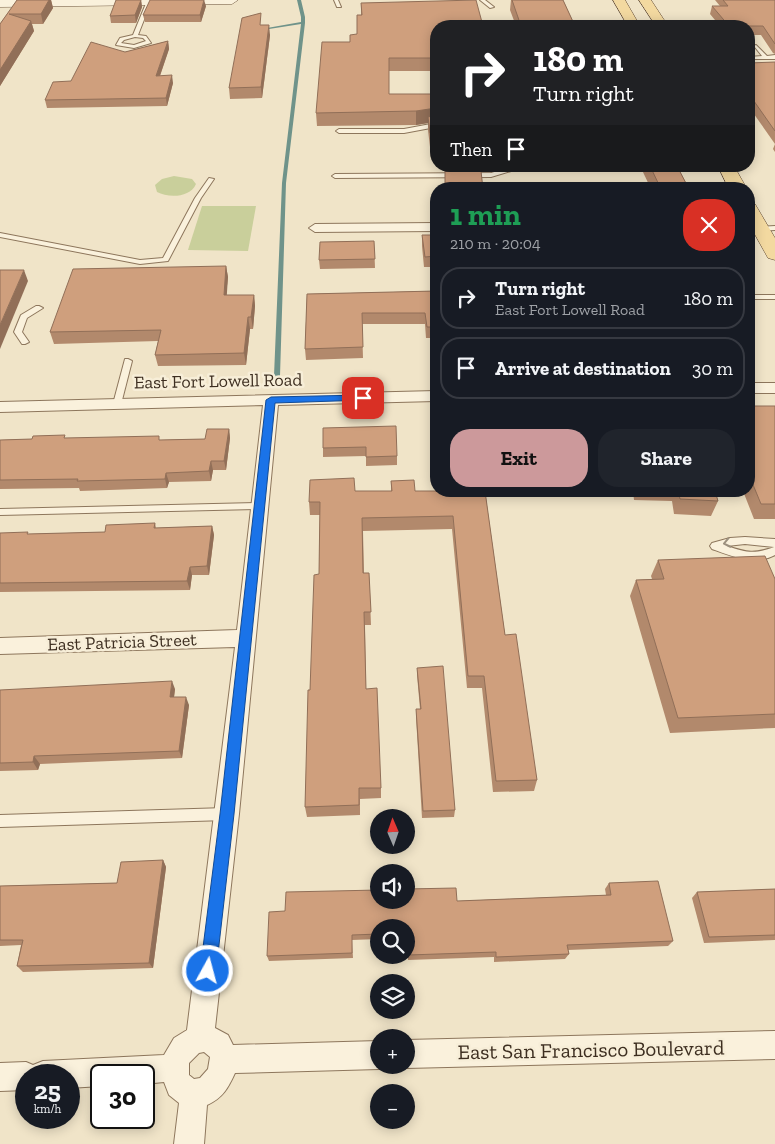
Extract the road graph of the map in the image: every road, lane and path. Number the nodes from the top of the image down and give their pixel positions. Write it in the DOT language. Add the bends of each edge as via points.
graph roads {
  1 [pos="232,0"];
  2 [pos="336,0"];
  3 [pos="482,0"];
  4 [pos="619,0"];
  5 [pos="645,0"];
  6 [pos="149,2"];
  7 [pos="0,3"];
  8 [pos="339,6"];
  9 [pos="492,7"];
  10 [pos="631,20"];
  11 [pos="658,20"];
  12 [pos="135,36"];
  13 [pos="756,46"];
  14 [pos="766,57"];
  15 [pos="775,57"];
  16 [pos="755,58"];
  17 [pos="430,126"];
  18 [pos="339,131"];
  19 [pos="501,172"];
  20 [pos="335,176"];
  21 [pos="211,179"];
  22 [pos="758,222"];
  23 [pos="430,227"];
  24 [pos="315,228"];
  25 [pos="0,235"];
  26 [pos="775,254"];
  27 [pos="755,297"];
  28 [pos="775,297"];
  29 [pos="39,308"];
  30 [pos="25,342"];
  31 [pos="128,361"];
  32 [pos="755,388"];
  33 [pos="775,388"];
  34 [pos="430,396"];
  35 [pos="271,400"];
  36 [pos="117,404"];
  37 [pos="0,407"];
  38 [pos="259,506"];
  39 [pos="0,512"];
  40 [pos="775,543"];
  41 [pos="775,550"];
  42 [pos="245,638"];
  43 [pos="0,646"];
  44 [pos="227,814"];
  45 [pos="0,821"];
  46 [pos="200,1038"];
  47 [pos="775,1045"];
  48 [pos="415,1054"];
  49 [pos="370,1055"];
  50 [pos="224,1059"];
  51 [pos="175,1068"];
  52 [pos="80,1073"];
  53 [pos="15,1076"];
  54 [pos="0,1077"];
  55 [pos="194,1094"];
  56 [pos="189,1144"];
  1 -- 6 [label="main road"];
  2 -- 8 [label="lane"];
  3 -- 9 [label="lane"];
  4 -- 10 [label="main road"];
  5 -- 11 [label="main road"];
  6 -- 7 [label="main road"];
  6 -- 12 [label="lane"];
  12 -- 12 [label="lane" via="147,38 149,42 134,47 118,44 122,38"];
  13 -- 14 [label="lane"];
  14 -- 15 [label="lane"];
  14 -- 16 [label="lane"];
  17 -- 18 [label="lane" via="404,131"];
  19 -- 20 [label="lane" via="491,175"];
  21 -- 25 [label="lane" via="166,260 140,262"];
  22 -- 26 [label="main road"];
  23 -- 24 [label="street"];
  27 -- 28 [label="lane"];
  29 -- 30 [label="lane" via="24,317 18,332"];
  31 -- 36 [label="lane"];
  32 -- 33 [label="street"];
  34 -- 35 [label="street, East Fort Lowell Road"];
  35 -- 36 [label="street, East Fort Lowell Road"];
  35 -- 38 [label="street"];
  36 -- 37 [label="street, East Fort Lowell Road"];
  38 -- 39 [label="lane"];
  38 -- 42 [label="street"];
  40 -- 41 [label="lane, one-way" via="727,541 715,546 740,555 770,554"];
  42 -- 43 [label="street, East Patricia Street"];
  42 -- 44 [label="street"];
  44 -- 45 [label="lane"];
  44 -- 46 [label="street"];
  46 -- 50 [label="street" via="218,1045"];
  46 -- 51 [label="street" via="183,1047"];
  47 -- 48 [label="street, East San Francisco Boulevard"];
  49 -- 50 [label="street"];
  50 -- 55 [label="street" via="220,1078 214,1086 206,1092"];
  51 -- 52 [label="street"];
  51 -- 55 [label="street" via="177,1082 182,1089"];
  53 -- 54 [label="street"];
  55 -- 56 [label="street"];
}
